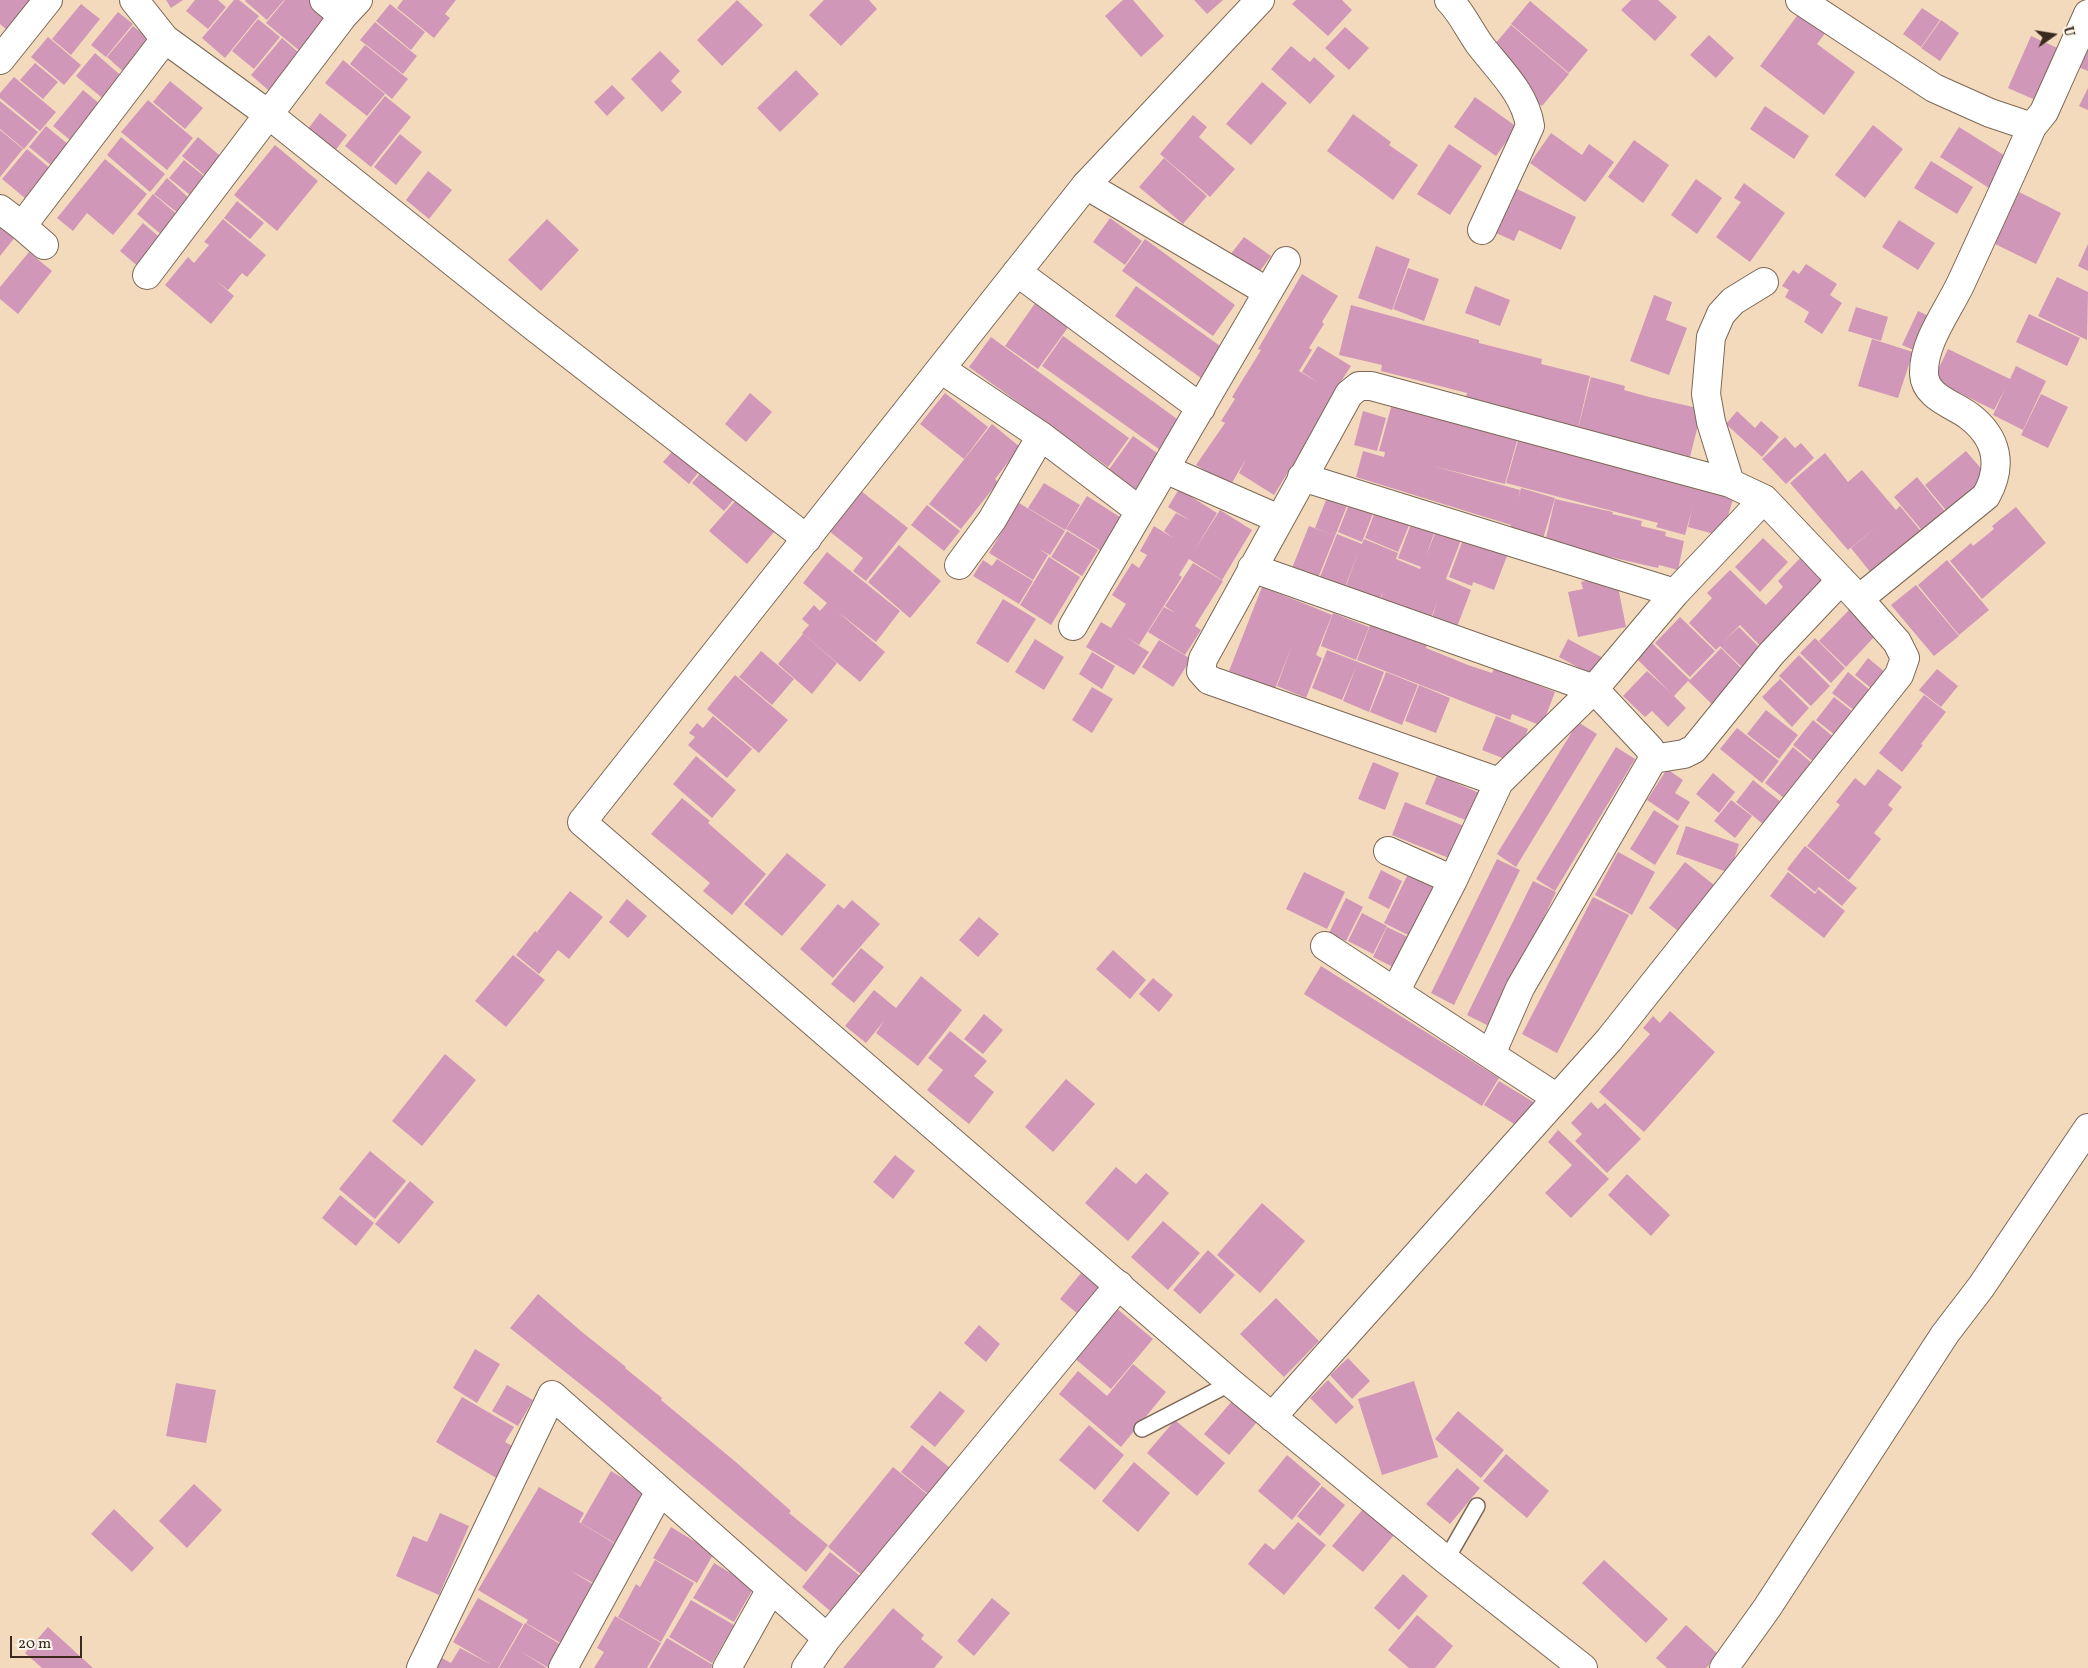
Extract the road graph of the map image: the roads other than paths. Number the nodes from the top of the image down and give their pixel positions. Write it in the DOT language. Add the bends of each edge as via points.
graph roads {
  1 [pos="48,0"];
  2 [pos="134,0"];
  3 [pos="1260,0"];
  4 [pos="1449,0"];
  5 [pos="1800,0"];
  6 [pos="342,5"];
  7 [pos="2088,14"];
  8 [pos="166,39"];
  9 [pos="0,60"];
  10 [pos="268,114"];
  11 [pos="2032,127"];
  12 [pos="1086,185"];
  13 [pos="0,209"];
  14 [pos="22,226"];
  15 [pos="1482,230"];
  16 [pos="44,245"];
  17 [pos="1286,260"];
  18 [pos="1017,272"];
  19 [pos="147,275"];
  20 [pos="1764,282"];
  21 [pos="1268,292"];
  22 [pos="941,369"];
  23 [pos="1201,408"];
  24 [pos="1041,436"];
  25 [pos="1165,469"];
  26 [pos="1302,477"];
  27 [pos="1730,483"];
  28 [pos="1764,500"];
  29 [pos="1140,511"];
  30 [pos="1278,519"];
  31 [pos="807,539"];
  32 [pos="959,566"];
  33 [pos="1252,568"];
  34 [pos="1841,580"];
  35 [pos="1675,593"];
  36 [pos="1859,599"];
  37 [pos="1073,626"];
  38 [pos="1594,689"];
  39 [pos="1652,759"];
  40 [pos="1499,782"];
  41 [pos="1388,851"];
  42 [pos="1453,880"];
  43 [pos="1325,946"];
  44 [pos="1395,992"];
  45 [pos="1491,1054"];
  46 [pos="1557,1098"];
  47 [pos="2088,1128"];
  48 [pos="1119,1285"];
  49 [pos="1231,1383"];
  50 [pos="1272,1417"];
  51 [pos="1142,1429"];
  52 [pos="660,1491"];
  53 [pos="1477,1506"];
  54 [pos="1446,1560"];
  55 [pos="771,1589"];
  56 [pos="828,1638"];
  57 [pos="422,1668"];
  58 [pos="563,1668"];
  59 [pos="727,1668"];
  60 [pos="806,1668"];
  61 [pos="1583,1668"];
  62 [pos="1724,1668"];
  1 -- 9 [label="street"];
  2 -- 8 [label="street"];
  3 -- 12 [label="street"];
  4 -- 15 [label="street" via="1506,76 1528,115 1530,126"];
  5 -- 11 [label="street" via="1934,88 1990,113"];
  6 -- 10 [label="street"];
  7 -- 11 [label="street" via="2044,112"];
  8 -- 10 [label="street"];
  8 -- 14 [label="street"];
  10 -- 19 [label="street"];
  10 -- 31 [label="street"];
  11 -- 36 [label="street" via="1924,360 1926,385 1970,417 1994,446 1997,465 1994,482 1986,496"];
  12 -- 18 [label="street"];
  12 -- 21 [label="street"];
  13 -- 14 [label="street"];
  14 -- 16 [label="street"];
  17 -- 21 [label="street"];
  18 -- 22 [label="street"];
  18 -- 23 [label="street"];
  20 -- 27 [label="street" via="1733,301 1721,314 1711,337 1706,394 1710,422"];
  21 -- 23 [label="street"];
  22 -- 24 [label="street"];
  22 -- 31 [label="street"];
  23 -- 25 [label="street"];
  24 -- 29 [label="street"];
  24 -- 32 [label="street" via="992,520"];
  25 -- 29 [label="street"];
  25 -- 30 [label="street"];
  26 -- 27 [label="street" via="1349,394 1359,386 1365,386"];
  26 -- 30 [label="street"];
  26 -- 35 [label="street"];
  27 -- 28 [label="street"];
  28 -- 34 [label="street"];
  28 -- 35 [label="street"];
  29 -- 37 [label="street"];
  30 -- 33 [label="street"];
  31 -- 48 [label="street" via="582,822"];
  33 -- 38 [label="street"];
  33 -- 40 [label="street" via="1203,659 1201,671 1209,680"];
  34 -- 36 [label="street"];
  34 -- 39 [label="street" via="1771,654 1694,749 1684,754"];
  35 -- 38 [label="street"];
  36 -- 46 [label="street" via="1897,642 1905,658 1899,675 1609,1040"];
  38 -- 39 [label="street" via="1650,749"];
  38 -- 40 [label="street"];
  39 -- 45 [label="street" via="1520,988"];
  40 -- 42 [label="street"];
  41 -- 42 [label="street"];
  42 -- 44 [label="street"];
  43 -- 44 [label="street"];
  44 -- 45 [label="street"];
  45 -- 46 [label="street"];
  46 -- 50 [label="street"];
  47 -- 62 [label="street" via="1981,1287 1945,1334 1772,1600"];
  48 -- 49 [label="street"];
  48 -- 56 [label="street"];
  49 -- 50 [label="street"];
  49 -- 51 [label="lane"];
  50 -- 54 [label="street"];
  52 -- 55 [label="street"];
  52 -- 57 [label="street" via="552,1396"];
  52 -- 58 [label="street"];
  53 -- 54 [label="lane"];
  54 -- 61 [label="street"];
  55 -- 56 [label="street"];
  55 -- 59 [label="street"];
  56 -- 60 [label="street"];
}
